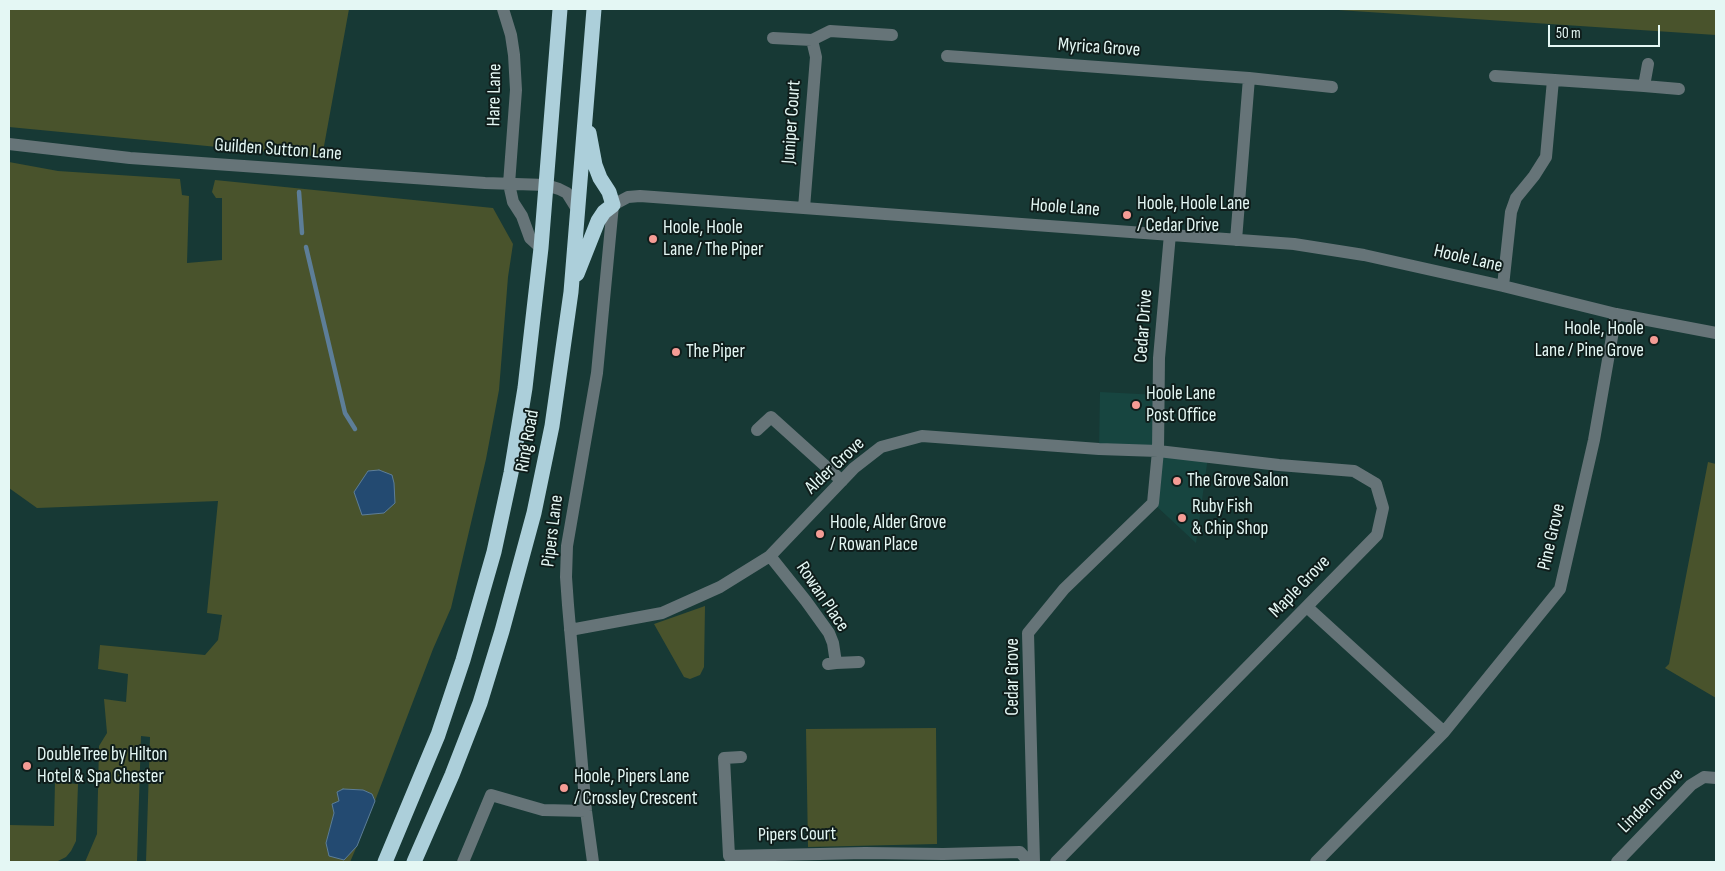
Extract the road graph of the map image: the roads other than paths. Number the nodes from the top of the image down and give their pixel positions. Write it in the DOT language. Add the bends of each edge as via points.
graph roads {
  1 [pos="503,9"];
  2 [pos="560,9"];
  3 [pos="594,9"];
  4 [pos="892,35"];
  5 [pos="773,38"];
  6 [pos="812,40"];
  7 [pos="947,56"];
  8 [pos="1648,64"];
  9 [pos="1495,76"];
  10 [pos="1248,78"];
  11 [pos="1554,80"];
  12 [pos="1644,86"];
  13 [pos="1332,87"];
  14 [pos="1679,89"];
  15 [pos="585,116"];
  16 [pos="9,144"];
  17 [pos="509,184"];
  18 [pos="546,185"];
  19 [pos="613,204"];
  20 [pos="804,208"];
  21 [pos="577,209"];
  22 [pos="1170,234"];
  23 [pos="1236,240"];
  24 [pos="541,248"];
  25 [pos="1503,286"];
  26 [pos="571,292"];
  27 [pos="1616,314"];
  28 [pos="1716,333"];
  29 [pos="757,430"];
  30 [pos="1158,451"];
  31 [pos="842,481"];
  32 [pos="770,556"];
  33 [pos="1307,607"];
  34 [pos="570,630"];
  35 [pos="859,662"];
  36 [pos="1444,732"];
  37 [pos="742,757"];
  38 [pos="1716,778"];
  39 [pos="586,811"];
  40 [pos="865,857"];
  41 [pos="730,859"];
  42 [pos="385,862"];
  43 [pos="414,862"];
  44 [pos="463,862"];
  45 [pos="593,862"];
  46 [pos="1029,862"];
  47 [pos="1034,862"];
  48 [pos="1056,862"];
  49 [pos="1316,862"];
  50 [pos="1618,862"];
  1 -- 17 [label="street, Hare Lane" via="511,35 516,90"];
  2 -- 18 [label="highway, Ring Road"];
  3 -- 15 [label="highway, Ring Road"];
  4 -- 6 [label="street" via="830,31"];
  5 -- 6 [label="street"];
  6 -- 20 [label="street, Juniper Court" via="816,57"];
  7 -- 10 [label="street, Myrica Grove"];
  8 -- 12 [label="street"];
  9 -- 11 [label="street"];
  10 -- 13 [label="street, Myrica Grove"];
  10 -- 23 [label="street"];
  11 -- 12 [label="street"];
  11 -- 25 [label="street" via="1546,157 1516,198 1511,212"];
  12 -- 14 [label="street"];
  15 -- 19 [label="highway" via="595,165"];
  15 -- 21 [label="highway, Ring Road"];
  16 -- 17 [label="street, Guilden Sutton Lane" via="130,158"];
  17 -- 18 [label="street, Guilden Sutton Lane"];
  17 -- 24 [label="street" via="513,202 530,238"];
  18 -- 21 [label="street" via="566,193"];
  18 -- 24 [label="highway, Ring Road"];
  19 -- 20 [label="street, Hoole Lane" via="640,196"];
  19 -- 26 [label="highway" via="598,221"];
  19 -- 34 [label="street, Pipers Lane" via="597,373 567,546"];
  20 -- 22 [label="street, Hoole Lane"];
  21 -- 26 [label="highway, Ring Road"];
  22 -- 23 [label="street, Hoole Lane"];
  22 -- 30 [label="street, Cedar Drive" via="1159,358"];
  23 -- 25 [label="street, Hoole Lane" via="1294,244 1364,255"];
  24 -- 42 [label="highway, Ring Road" via="525,388 494,552 438,735"];
  25 -- 27 [label="street, Hoole Lane"];
  26 -- 43 [label="highway, Ring Road" via="552,426 534,513 504,624 480,704"];
  27 -- 28 [label="street, Hoole Lane"];
  27 -- 36 [label="street, Pine Grove" via="1594,440 1560,589"];
  29 -- 31 [label="street" via="771,417"];
  30 -- 31 [label="street, Alder Grove" via="922,436 881,447"];
  30 -- 33 [label="street, Maple Grove" via="1354,471 1376,484 1383,508 1377,536"];
  30 -- 47 [label="street, Cedar Grove" via="1153,503 1064,589 1028,633"];
  31 -- 32 [label="street, Alder Grove"];
  32 -- 34 [label="street, Alder Grove" via="720,587 662,613"];
  32 -- 35 [label="street, Rowan Place" via="829,633 833,644 832,663"];
  33 -- 36 [label="street"];
  33 -- 48 [label="street, Maple Grove"];
  34 -- 39 [label="street, Pipers Lane"];
  36 -- 49 [label="street, Pine Grove"];
  37 -- 41 [label="street, Pipers Court" via="724,758"];
  38 -- 50 [label="street, Linden Grove" via="1704,777 1691,785"];
  39 -- 44 [label="street" via="543,810 491,795"];
  39 -- 45 [label="street, Pipers Lane"];
  40 -- 41 [label="street, Pipers Court"];
  40 -- 46 [label="street, Pipers Court" via="1020,852"];
}
